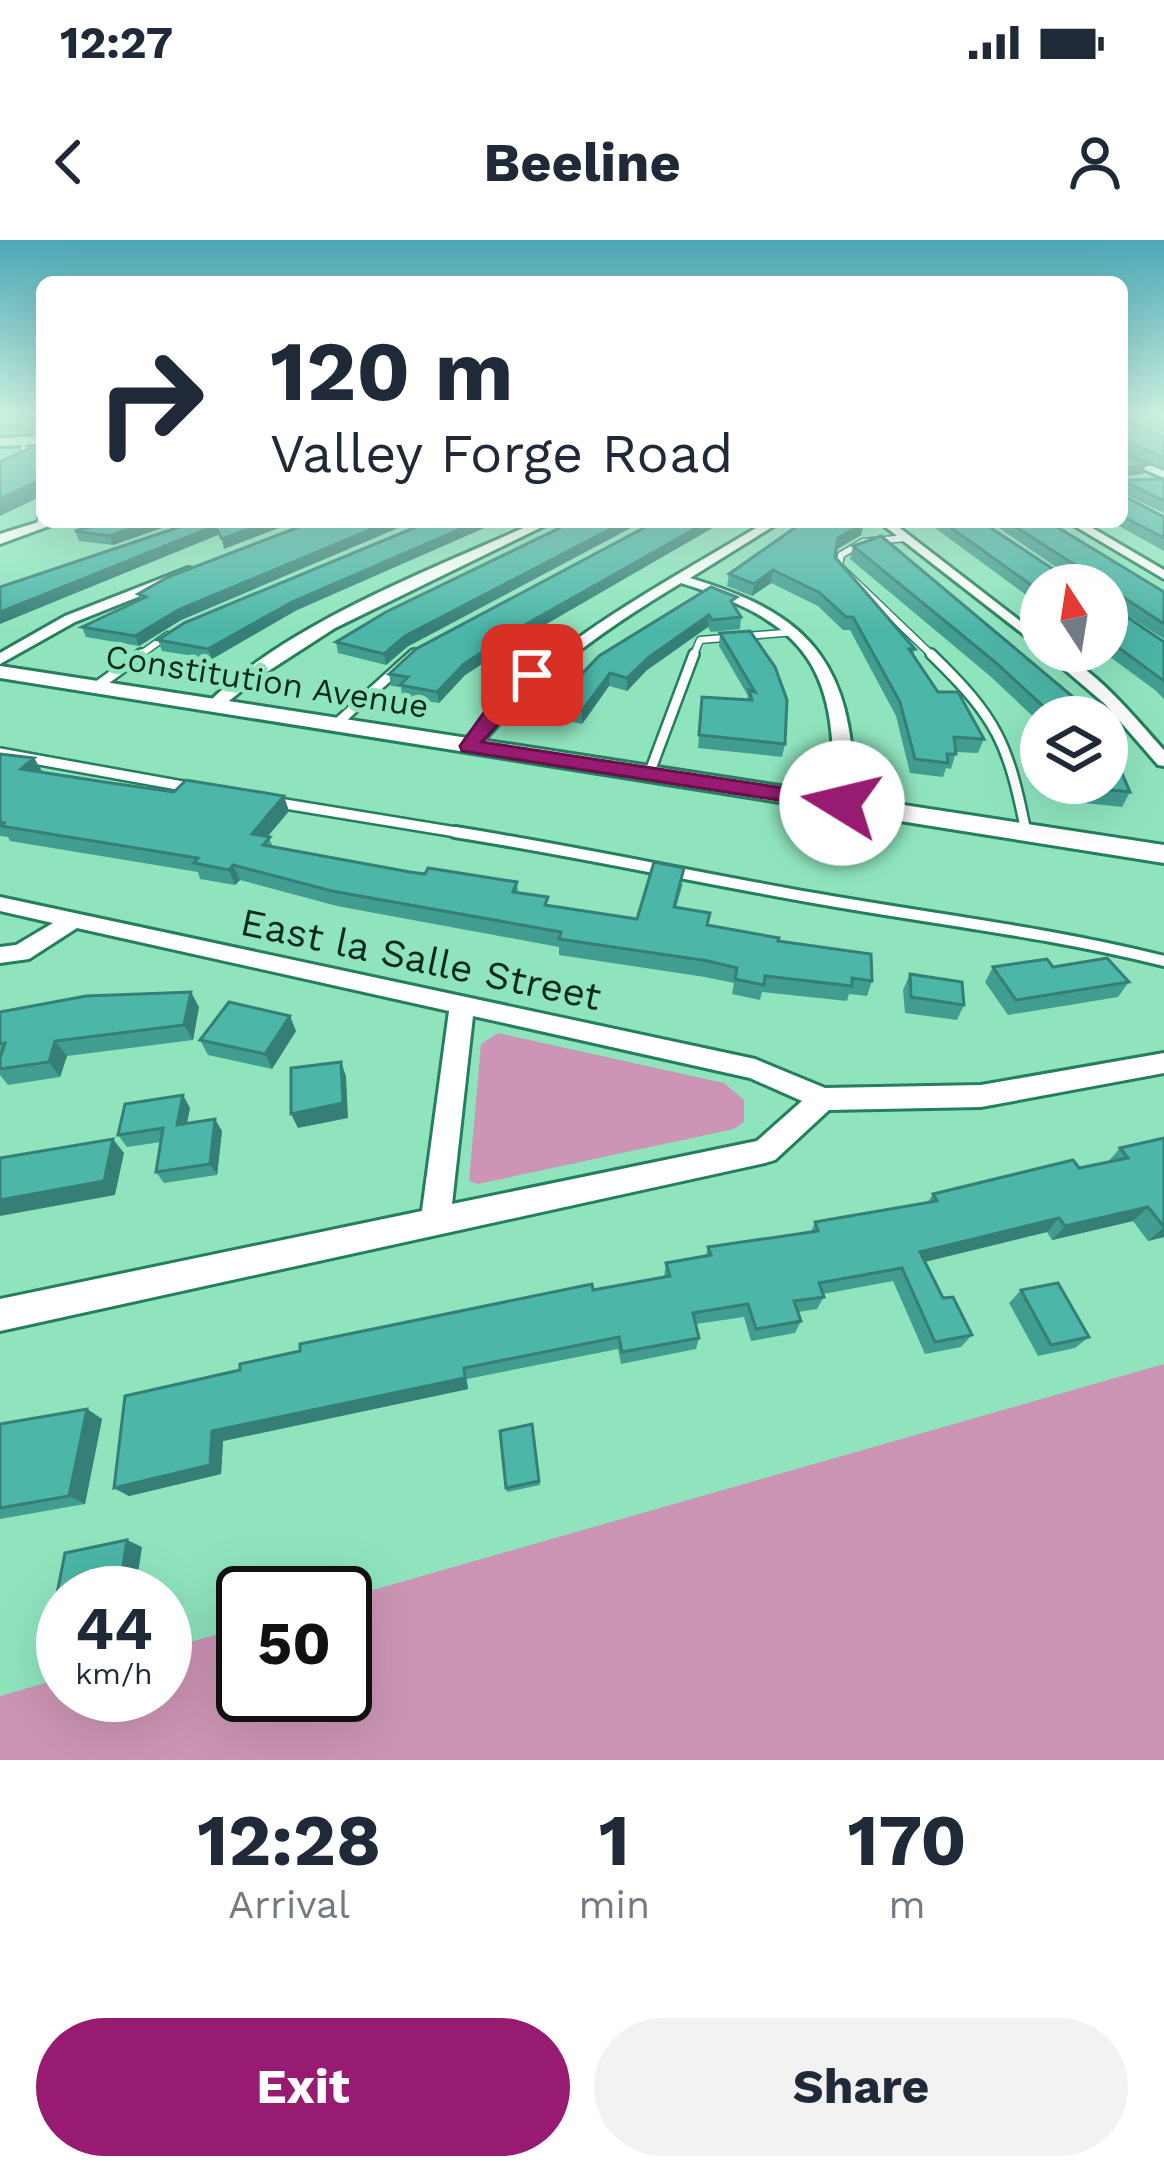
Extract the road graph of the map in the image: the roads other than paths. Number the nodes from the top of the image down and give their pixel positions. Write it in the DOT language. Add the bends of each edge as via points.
graph roads {
  1 [pos="36,528"];
  2 [pos="532,528"];
  3 [pos="765,528"];
  4 [pos="893,528"];
  5 [pos="1084,528"];
  6 [pos="906,538"];
  7 [pos="0,539"];
  8 [pos="197,568"];
  9 [pos="1164,575"];
  10 [pos="683,580"];
  11 [pos="184,627"];
  12 [pos="1020,628"];
  13 [pos="796,632"];
  14 [pos="433,643"];
  15 [pos="0,659"];
  16 [pos="0,672"];
  17 [pos="1076,672"];
  18 [pos="96,687"];
  19 [pos="212,706"];
  20 [pos="335,725"];
  21 [pos="470,746"];
  22 [pos="0,753"];
  23 [pos="1164,761"];
  24 [pos="649,774"];
  25 [pos="218,792"];
  26 [pos="263,800"];
  27 [pos="842,803"];
  28 [pos="1025,832"];
  29 [pos="1164,854"];
  30 [pos="0,904"];
  31 [pos="74,920"];
  32 [pos="0,955"];
  33 [pos="1164,961"];
  34 [pos="461,1005"];
  35 [pos="1164,1063"];
  36 [pos="823,1100"];
  37 [pos="435,1222"];
  38 [pos="0,1315"];
  1 -- 7 [label="street"];
  2 -- 19 [label="street" via="304,637"];
  3 -- 10 [label="street"];
  4 -- 6 [label="street"];
  5 -- 9 [label="street"];
  6 -- 12 [label="street"];
  6 -- 28 [label="lane" via="856,544 839,566 993,721 1008,747"];
  8 -- 15 [label="street" via="70,619"];
  10 -- 13 [label="street" via="758,603"];
  10 -- 21 [label="street" via="532,675"];
  11 -- 18 [label="lane"];
  13 -- 24 [label="lane" via="700,640"];
  13 -- 27 [label="street" via="826,675 841,719"];
  14 -- 20 [label="lane" via="394,667"];
  16 -- 18 [label="main road, Constitution Avenue"];
  17 -- 23 [label="street"];
  18 -- 19 [label="main road, Constitution Avenue"];
  19 -- 20 [label="main road, Constitution Avenue"];
  20 -- 21 [label="main road, Constitution Avenue"];
  21 -- 24 [label="main road, Constitution Avenue"];
  22 -- 25 [label="lane"];
  24 -- 27 [label="main road, Constitution Avenue"];
  26 -- 33 [label="lane" via="1061,935"];
  27 -- 28 [label="main road, Constitution Avenue"];
  28 -- 29 [label="main road, Constitution Avenue"];
  30 -- 31 [label="street, East la Salle Street"];
  31 -- 32 [label="street" via="21,953"];
  31 -- 34 [label="street, East la Salle Street"];
  34 -- 36 [label="street, East la Salle Street" via="755,1070"];
  34 -- 37 [label="street"];
  35 -- 36 [label="street" via="981,1096"];
  36 -- 37 [label="street" via="765,1151"];
  37 -- 38 [label="street"];
}
